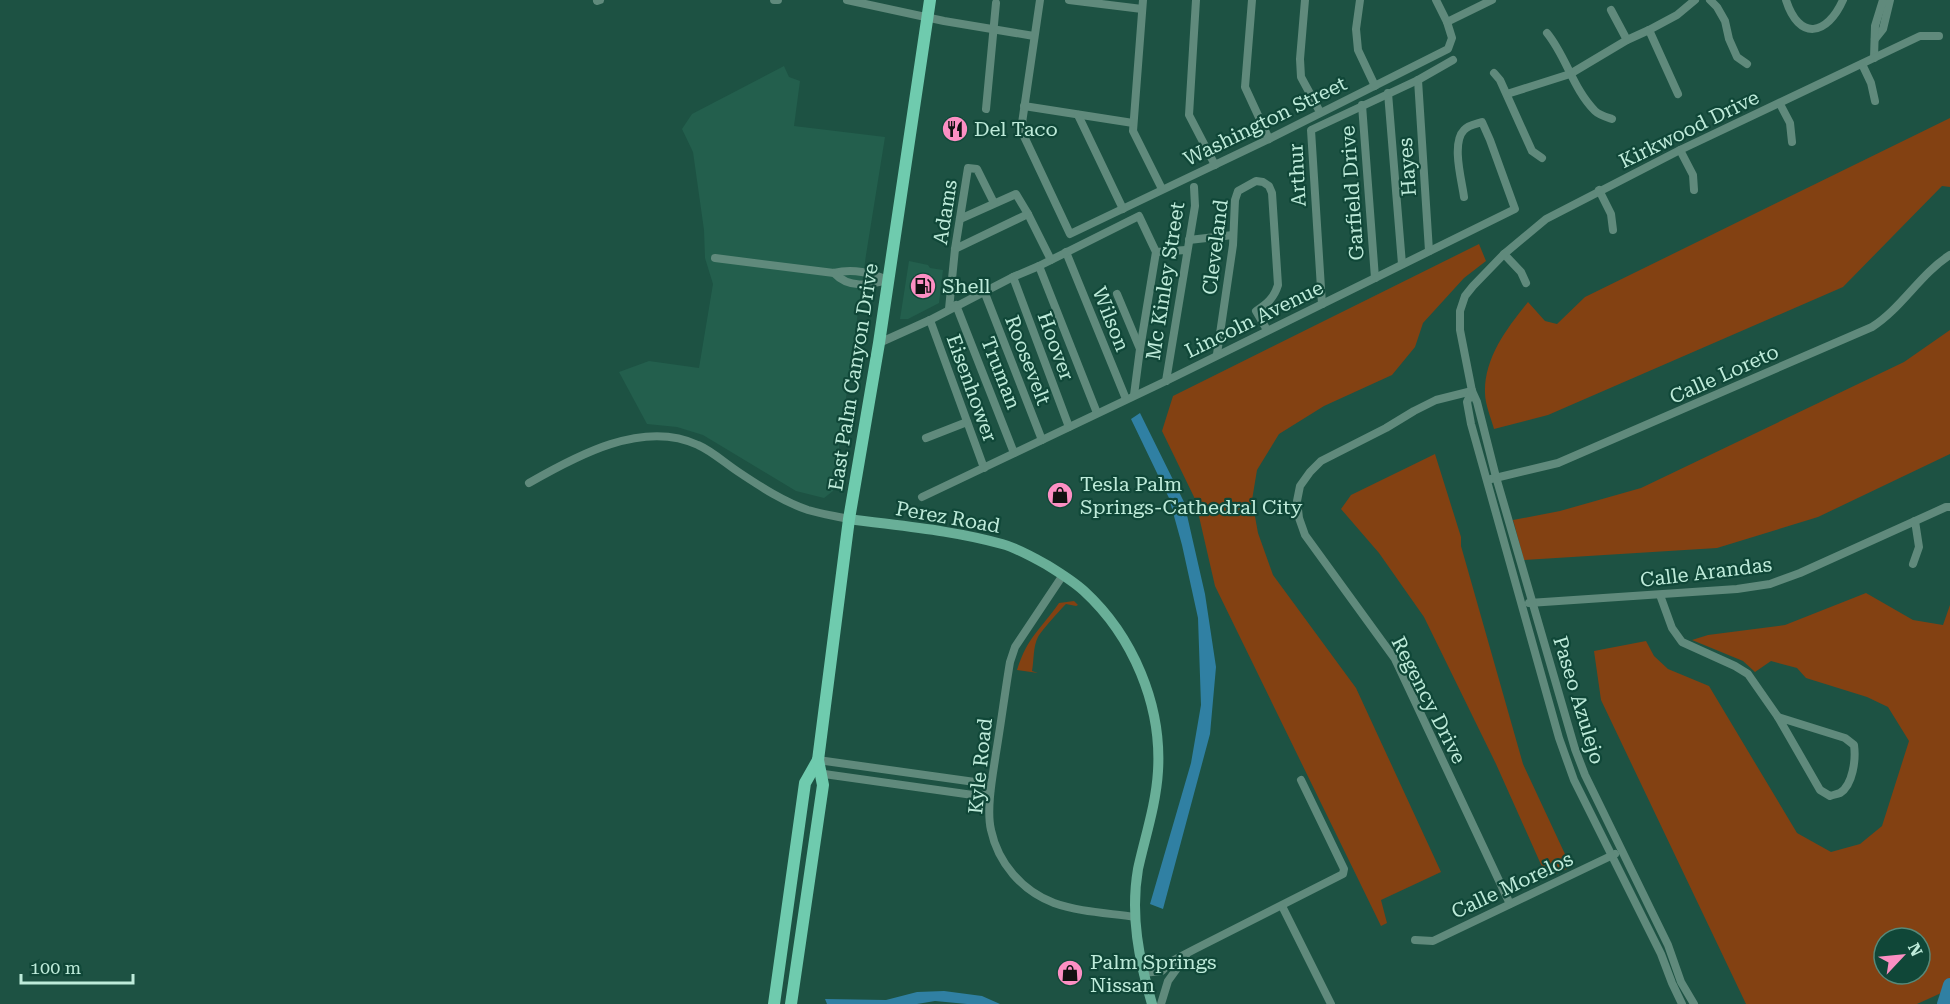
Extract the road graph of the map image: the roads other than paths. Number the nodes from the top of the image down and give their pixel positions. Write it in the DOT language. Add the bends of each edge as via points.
graph roads {
  1 [pos="848,0"];
  2 [pos="930,0"];
  3 [pos="1040,0"];
  4 [pos="1069,0"];
  5 [pos="1143,0"];
  6 [pos="1196,0"];
  7 [pos="1252,0"];
  8 [pos="1305,0"];
  9 [pos="1360,0"];
  10 [pos="1436,0"];
  11 [pos="1492,0"];
  12 [pos="1695,0"];
  13 [pos="1710,0"];
  14 [pos="1786,0"];
  15 [pos="1843,0"];
  16 [pos="1883,0"];
  17 [pos="1890,0"];
  18 [pos="996,3"];
  19 [pos="1142,9"];
  20 [pos="1611,10"];
  21 [pos="928,18"];
  22 [pos="1447,22"];
  23 [pos="992,29"];
  24 [pos="1649,30"];
  25 [pos="1547,33"];
  26 [pos="1034,36"];
  27 [pos="1939,36"];
  28 [pos="1627,39"];
  29 [pos="1875,39"];
  30 [pos="1874,58"];
  31 [pos="1453,60"];
  32 [pos="1747,64"];
  33 [pos="1862,64"];
  34 [pos="1494,73"];
  35 [pos="1570,74"];
  36 [pos="1418,80"];
  37 [pos="1375,86"];
  38 [pos="1388,93"];
  39 [pos="1507,94"];
  40 [pos="1678,94"];
  41 [pos="1875,101"];
  42 [pos="1780,104"];
  43 [pos="1362,105"];
  44 [pos="1024,106"];
  45 [pos="986,109"];
  46 [pos="1320,112"];
  47 [pos="1078,115"];
  48 [pos="1612,119"];
  49 [pos="1133,123"];
  50 [pos="1269,139"];
  51 [pos="1792,142"];
  52 [pos="1680,150"];
  53 [pos="1542,158"];
  54 [pos="1215,165"];
  55 [pos="1194,187"];
  56 [pos="1162,189"];
  57 [pos="1599,190"];
  58 [pos="1694,190"];
  59 [pos="1464,197"];
  60 [pos="994,204"];
  61 [pos="1123,209"];
  62 [pos="1028,214"];
  63 [pos="960,219"];
  64 [pos="1613,230"];
  65 [pos="1233,235"];
  66 [pos="1189,240"];
  67 [pos="955,249"];
  68 [pos="1186,250"];
  69 [pos="1429,251"];
  70 [pos="1066,252"];
  71 [pos="1156,252"];
  72 [pos="1504,254"];
  73 [pos="1950,255"];
  74 [pos="715,258"];
  75 [pos="1051,260"];
  76 [pos="1402,264"];
  77 [pos="1039,266"];
  78 [pos="834,273"];
  79 [pos="1013,277"];
  80 [pos="1375,278"];
  81 [pos="888,280"];
  82 [pos="1526,283"];
  83 [pos="1473,286"];
  84 [pos="984,291"];
  85 [pos="1117,294"];
  86 [pos="1322,304"];
  87 [pos="953,307"];
  88 [pos="930,320"];
  89 [pos="1267,330"];
  90 [pos="879,342"];
  91 [pos="1140,349"];
  92 [pos="1217,354"];
  93 [pos="1166,381"];
  94 [pos="1472,391"];
  95 [pos="1134,395"];
  96 [pos="1125,399"];
  97 [pos="1097,413"];
  98 [pos="967,422"];
  99 [pos="1069,427"];
  100 [pos="926,438"];
  101 [pos="1042,440"];
  102 [pos="1014,453"];
  103 [pos="984,468"];
  104 [pos="1496,477"];
  105 [pos="1487,480"];
  106 [pos="529,483"];
  107 [pos="922,497"];
  108 [pos="1950,507"];
  109 [pos="849,519"];
  110 [pos="1915,521"];
  111 [pos="1913,564"];
  112 [pos="1063,575"];
  113 [pos="1660,595"];
  114 [pos="1532,603"];
  115 [pos="1522,604"];
  116 [pos="1778,717"];
  117 [pos="818,760"];
  118 [pos="816,773"];
  119 [pos="1301,780"];
  120 [pos="990,791"];
  121 [pos="1622,851"];
  122 [pos="1612,855"];
  123 [pos="1510,904"];
  124 [pos="1282,906"];
  125 [pos="1135,917"];
  126 [pos="1415,940"];
  127 [pos="1189,952"];
  128 [pos="1143,974"];
  129 [pos="774,1004"];
  130 [pos="791,1004"];
  131 [pos="1152,1004"];
  132 [pos="1161,1004"];
  133 [pos="1330,1004"];
  134 [pos="1682,1004"];
  135 [pos="1694,1004"];
  1 -- 21 [label="street"];
  2 -- 21 [label="main road, East Palm Canyon Drive"];
  3 -- 26 [label="street"];
  4 -- 19 [label="street"];
  5 -- 19 [label="street"];
  6 -- 54 [label="street" via="1189,115"];
  7 -- 50 [label="street" via="1245,87"];
  8 -- 46 [label="street" via="1301,77"];
  9 -- 37 [label="street" via="1358,50"];
  10 -- 22 [label="street"];
  11 -- 22 [label="street"];
  12 -- 24 [label="street"];
  13 -- 32 [label="street" via="1725,21 1732,49"];
  14 -- 15 [label="street" via="1796,21 1813,30 1829,21"];
  16 -- 29 [label="street"];
  17 -- 29 [label="street" via="1883,29"];
  18 -- 23 [label="street"];
  19 -- 49 [label="street"];
  20 -- 28 [label="street"];
  21 -- 23 [label="street"];
  21 -- 81 [label="main road, East Palm Canyon Drive"];
  22 -- 37 [label="street, Washington Street" via="1452,38 1448,49"];
  23 -- 26 [label="street"];
  23 -- 45 [label="street"];
  24 -- 28 [label="street"];
  24 -- 40 [label="street"];
  25 -- 35 [label="street"];
  26 -- 44 [label="street"];
  27 -- 30 [label="street, Kirkwood Drive" via="1920,36"];
  28 -- 35 [label="street"];
  29 -- 30 [label="street"];
  30 -- 33 [label="street, Kirkwood Drive"];
  31 -- 36 [label="street, Arthur"];
  33 -- 41 [label="street"];
  33 -- 42 [label="street, Kirkwood Drive"];
  34 -- 39 [label="street"];
  35 -- 39 [label="street"];
  35 -- 48 [label="street" via="1596,113"];
  36 -- 38 [label="street, Arthur"];
  36 -- 69 [label="street, Hayes"];
  37 -- 46 [label="street, Washington Street"];
  38 -- 43 [label="street, Arthur"];
  38 -- 76 [label="street"];
  39 -- 53 [label="street" via="1532,151"];
  42 -- 51 [label="street" via="1790,123"];
  42 -- 52 [label="street, Kirkwood Drive"];
  43 -- 80 [label="street, Garfield Drive"];
  43 -- 86 [label="street, Arthur" via="1311,130"];
  44 -- 47 [label="street"];
  44 -- 61 [label="street, Washington Street" via="1021,130 1070,234"];
  46 -- 50 [label="street, Washington Street"];
  47 -- 49 [label="street"];
  47 -- 61 [label="street"];
  49 -- 56 [label="street" via="1133,131"];
  50 -- 54 [label="street, Washington Street"];
  52 -- 57 [label="street, Kirkwood Drive"];
  52 -- 58 [label="street" via="1694,174"];
  54 -- 56 [label="street, Washington Street"];
  55 -- 66 [label="street, Mc Kinley Street"];
  56 -- 61 [label="street, Washington Street"];
  57 -- 64 [label="street" via="1611,214"];
  57 -- 72 [label="street, Kirkwood Drive" via="1546,219"];
  59 -- 69 [label="street, Lincoln Avenue" via="1459,140 1463,130 1482,122 1515,209"];
  60 -- 62 [label="street" via="1016,194"];
  60 -- 63 [label="street"];
  60 -- 63 [label="street, Adams" via="977,169 968,168"];
  62 -- 67 [label="street"];
  62 -- 75 [label="street"];
  63 -- 67 [label="street, Adams"];
  65 -- 66 [label="street"];
  65 -- 89 [label="street, Cleveland" via="1238,191 1256,181 1263,182 1272,193 1278,285 1275,295 1256,311"];
  65 -- 92 [label="street, Cleveland"];
  66 -- 68 [label="street, Mc Kinley Street"];
  67 -- 87 [label="street, Adams"];
  68 -- 71 [label="street"];
  68 -- 93 [label="street, Mc Kinley Street"];
  69 -- 76 [label="street, Lincoln Avenue"];
  70 -- 71 [label="street" via="1139,216"];
  70 -- 75 [label="street"];
  70 -- 96 [label="street, Wilson"];
  71 -- 91 [label="street"];
  72 -- 82 [label="street"];
  72 -- 83 [label="street, Kirkwood Drive"];
  73 -- 104 [label="street, Calle Loreto" via="1872,327 1566,459"];
  74 -- 78 [label="street"];
  75 -- 77 [label="street"];
  76 -- 80 [label="street, Lincoln Avenue"];
  77 -- 79 [label="street"];
  77 -- 97 [label="street"];
  78 -- 81 [label="street" via="849,270"];
  78 -- 81 [label="street" via="844,282 868,285"];
  79 -- 84 [label="street"];
  79 -- 99 [label="street, Hoover"];
  80 -- 86 [label="street, Lincoln Avenue"];
  81 -- 90 [label="main road, East Palm Canyon Drive"];
  83 -- 94 [label="street, Paseo Azulejo" via="1460,311"];
  84 -- 87 [label="street"];
  84 -- 101 [label="street, Roosevelt"];
  85 -- 91 [label="street"];
  86 -- 89 [label="street, Lincoln Avenue"];
  87 -- 88 [label="street"];
  87 -- 102 [label="street, Truman"];
  88 -- 90 [label="street"];
  88 -- 98 [label="street, Eisenhower"];
  89 -- 92 [label="street, Lincoln Avenue"];
  90 -- 109 [label="main road, East Palm Canyon Drive"];
  91 -- 95 [label="street"];
  92 -- 93 [label="street, Lincoln Avenue"];
  93 -- 95 [label="street, Lincoln Avenue"];
  94 -- 104 [label="street, Paseo Azulejo"];
  94 -- 105 [label="street, Paseo Azulejo" via="1467,402"];
  94 -- 123 [label="street, Regency Drive" via="1436,400 1320,461 1300,486 1297,501 1305,535 1395,659"];
  95 -- 96 [label="street, Lincoln Avenue"];
  96 -- 97 [label="street, Lincoln Avenue"];
  97 -- 99 [label="street, Lincoln Avenue"];
  98 -- 100 [label="street"];
  98 -- 103 [label="street, Eisenhower"];
  99 -- 101 [label="street, Lincoln Avenue"];
  101 -- 102 [label="street, Lincoln Avenue"];
  102 -- 103 [label="street, Lincoln Avenue"];
  103 -- 107 [label="street, Lincoln Avenue"];
  104 -- 105 [label="street, Calle Loreto"];
  104 -- 114 [label="street, Paseo Azulejo"];
  105 -- 115 [label="street, Paseo Azulejo"];
  106 -- 109 [label="street, Perez Road" via="605,445 643,437 670,437 698,444 788,502"];
  108 -- 110 [label="street, Calle Arandas"];
  109 -- 112 [label="main road, Perez Road" via="1004,544"];
  109 -- 117 [label="main road, East Palm Canyon Drive"];
  110 -- 111 [label="street" via="1919,547"];
  110 -- 113 [label="street, Calle Arandas" via="1770,584"];
  112 -- 120 [label="street, Kyle Road" via="1015,647"];
  112 -- 125 [label="main road, Perez Road" via="1105,612 1121,635 1143,678 1154,712 1158,771 1138,870"];
  113 -- 114 [label="street, Calle Arandas"];
  113 -- 116 [label="street" via="1672,628 1682,642 1748,674"];
  114 -- 115 [label="street, Calle Arandas"];
  114 -- 121 [label="street, Paseo Azulejo" via="1575,749"];
  115 -- 122 [label="street, Paseo Azulejo" via="1574,780"];
  116 -- 116 [label="street" via="1820,790 1830,796 1841,792 1848,785 1854,745 1845,738"];
  117 -- 118 [label="main road, East Palm Canyon Drive"];
  117 -- 120 [label="street" via="982,783"];
  118 -- 120 [label="street" via="980,796"];
  118 -- 129 [label="main road, East Palm Canyon Drive" via="806,783"];
  118 -- 130 [label="main road" via="823,785"];
  119 -- 124 [label="street" via="1344,872"];
  120 -- 125 [label="street, Kyle Road" via="990,829 1015,878 1052,902"];
  121 -- 122 [label="street, Calle Morelos"];
  121 -- 135 [label="street, Paseo Azulejo"];
  122 -- 123 [label="street, Calle Morelos"];
  122 -- 134 [label="street, Paseo Azulejo"];
  123 -- 126 [label="street, Calle Morelos" via="1433,941"];
  124 -- 127 [label="street"];
  124 -- 133 [label="street"];
  125 -- 128 [label="main road, Perez Road"];
  127 -- 128 [label="street" via="1162,971"];
  127 -- 132 [label="street" via="1168,981"];
  128 -- 131 [label="main road, Perez Road"];
}
